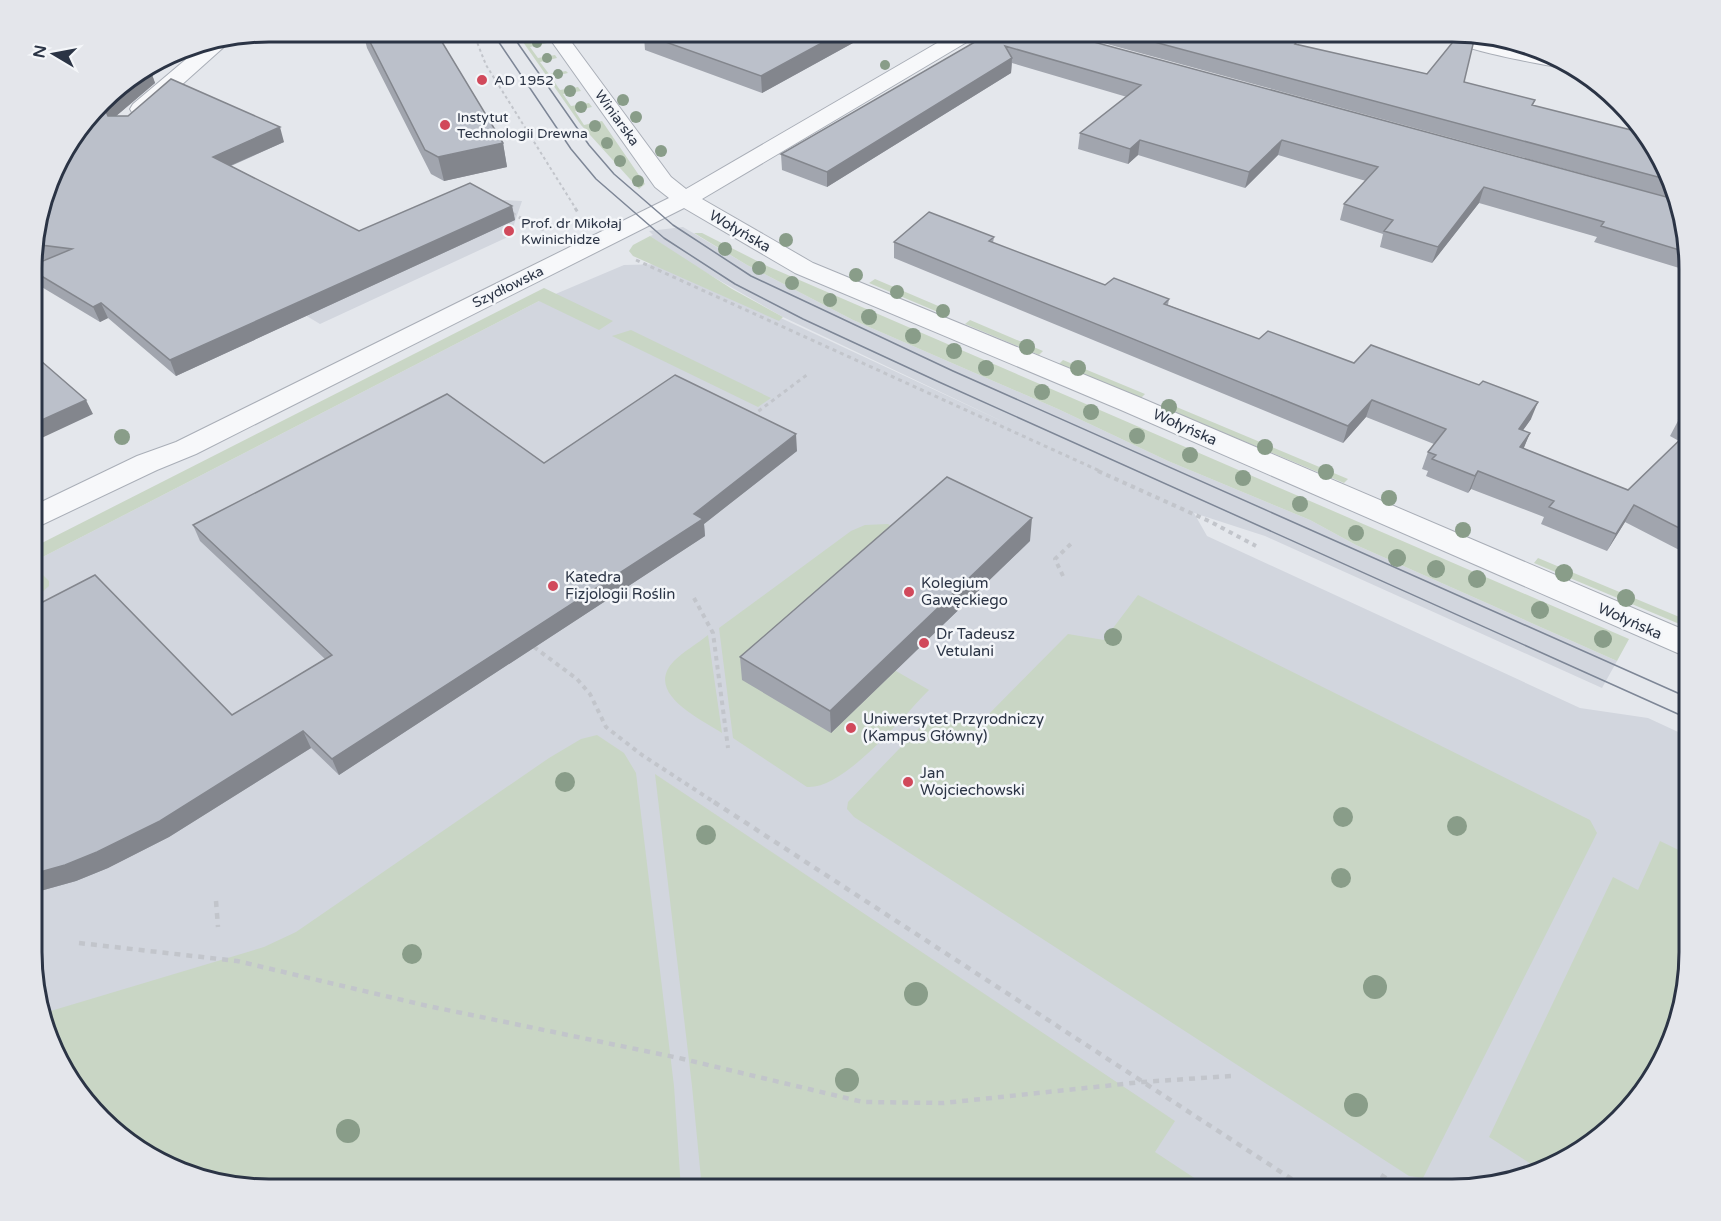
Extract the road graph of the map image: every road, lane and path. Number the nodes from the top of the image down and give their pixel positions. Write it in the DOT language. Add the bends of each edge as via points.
graph roads {
  1 [pos="477,42"];
  2 [pos="561,42"];
  3 [pos="953,42"];
  4 [pos="1475,43"];
  5 [pos="208,51"];
  6 [pos="1525,54"];
  7 [pos="124,124"];
  8 [pos="685,199"];
  9 [pos="506,209"];
  10 [pos="583,220"];
  11 [pos="535,226"];
  12 [pos="627,256"];
  13 [pos="808,374"];
  14 [pos="751,417"];
  15 [pos="42,515"];
  16 [pos="1074,541"];
  17 [pos="1256,546"];
  18 [pos="1063,576"];
  19 [pos="694,598"];
  20 [pos="1679,642"];
  21 [pos="534,647"];
  22 [pos="728,748"];
  23 [pos="216,901"];
  24 [pos="218,927"];
  25 [pos="79,943"];
  26 [pos="1231,1076"];
  27 [pos="1142,1082"];
  28 [pos="1381,1175"];
  29 [pos="1290,1179"];
  30 [pos="1387,1179"];
  1 -- 10 [label="path" via="486,65"];
  2 -- 8 [label="street, Winiarska" via="663,182"];
  3 -- 8 [label="street, Szydłowska"];
  4 -- 6 [label="street"];
  5 -- 7 [label="street"];
  8 -- 15 [label="street, Szydłowska" via="186,448"];
  8 -- 20 [label="street, Wołyńska" via="804,268 1131,404"];
  9 -- 11 [label="path"];
  12 -- 17 [label="path"];
  13 -- 14 [label="path"];
  16 -- 18 [label="path" via="1055,559"];
  19 -- 22 [label="path" via="713,633"];
  21 -- 27 [label="path" via="577,679 590,694 606,728 642,755"];
  23 -- 24 [label="path"];
  25 -- 27 [label="path" via="237,961 863,1102 944,1103"];
  26 -- 27 [label="path"];
  27 -- 29 [label="path"];
  28 -- 30 [label="path"];
}
